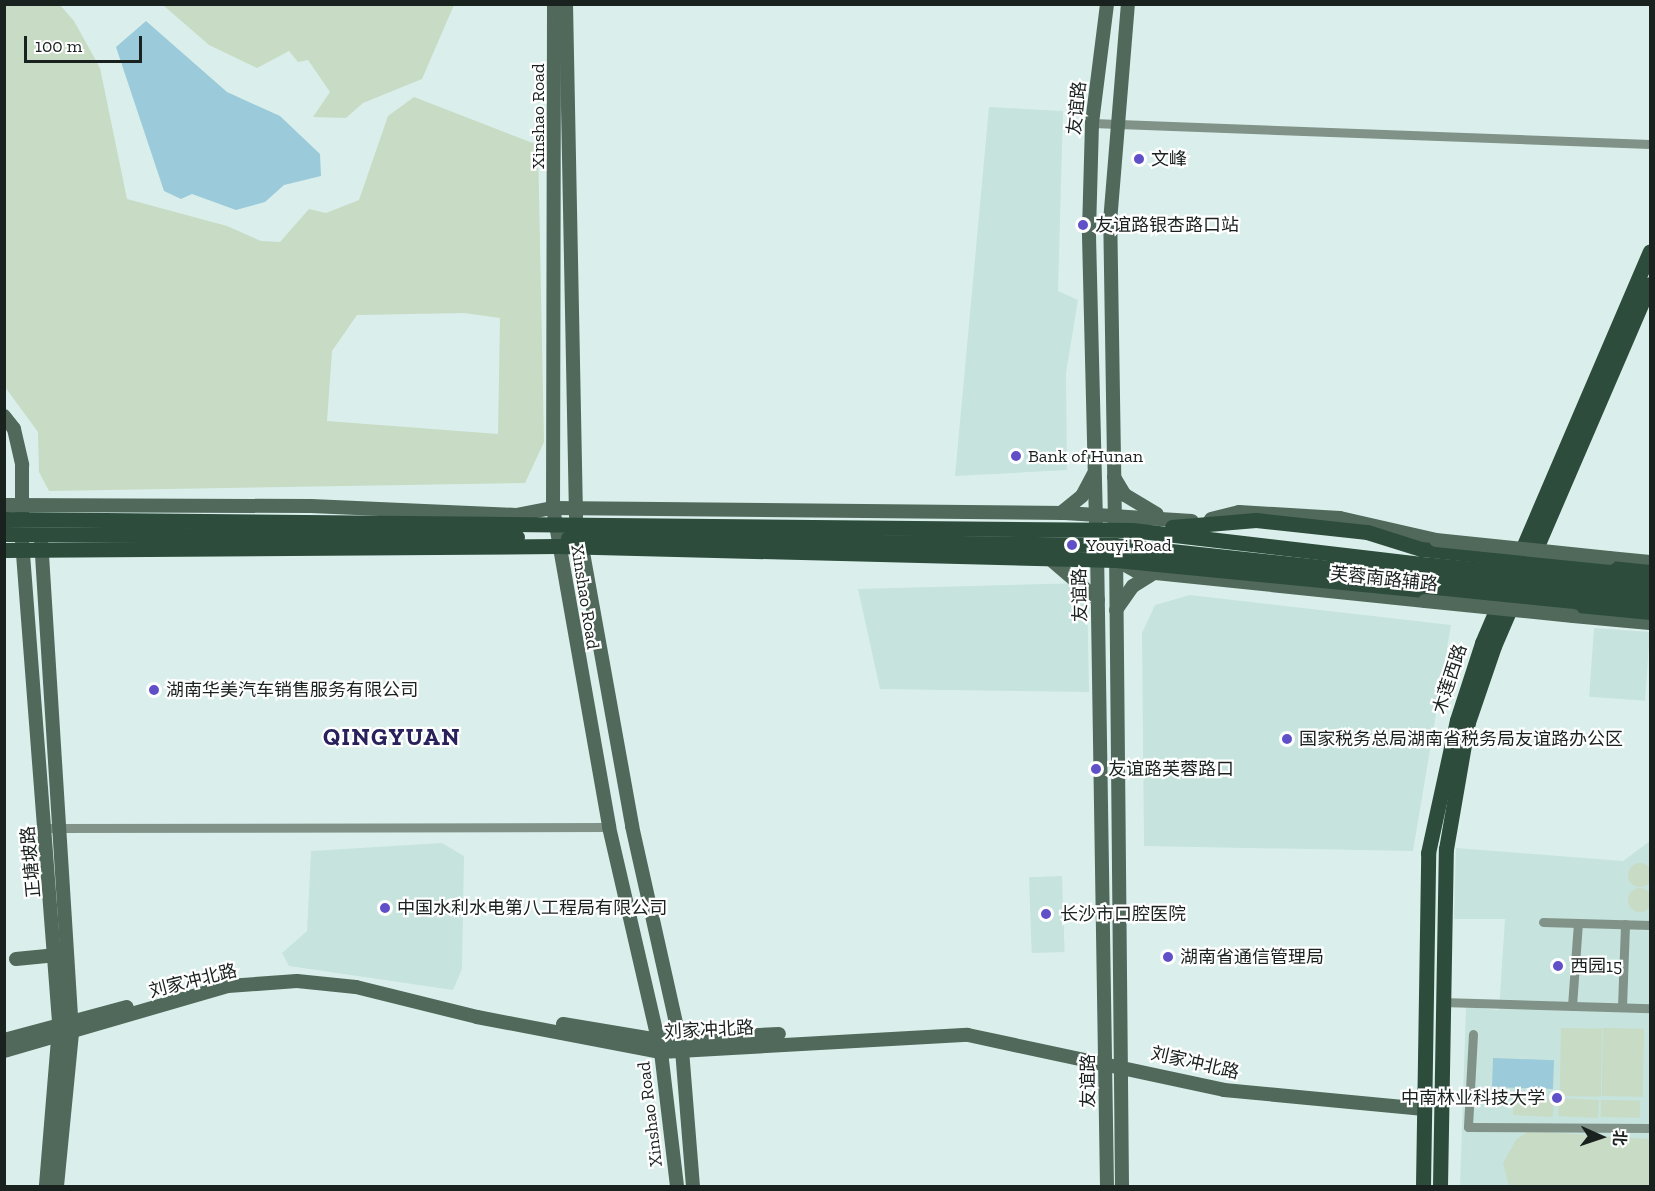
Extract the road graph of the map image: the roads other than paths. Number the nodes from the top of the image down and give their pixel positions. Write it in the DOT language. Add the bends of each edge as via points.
graph roads {
  1 [pos="554,4"];
  2 [pos="566,4"];
  3 [pos="1107,4"];
  4 [pos="1128,4"];
  5 [pos="1092,123"];
  6 [pos="1116,124"];
  7 [pos="1650,144"];
  8 [pos="1650,251"];
  9 [pos="1650,284"];
  10 [pos="4,417"];
  11 [pos="1094,473"];
  12 [pos="1114,477"];
  13 [pos="4,505"];
  14 [pos="1061,513"];
  15 [pos="1095,514"];
  16 [pos="1114,514"];
  17 [pos="4,519"];
  18 [pos="22,519"];
  19 [pos="1167,519"];
  20 [pos="1200,521"];
  21 [pos="1238,521"];
  22 [pos="556,529"];
  23 [pos="579,530"];
  24 [pos="1132,530"];
  25 [pos="4,534"];
  26 [pos="1097,537"];
  27 [pos="41,542"];
  28 [pos="1115,545"];
  29 [pos="4,550"];
  30 [pos="23,550"];
  31 [pos="1210,555"];
  32 [pos="1050,559"];
  33 [pos="1098,560"];
  34 [pos="1525,560"];
  35 [pos="1650,562"];
  36 [pos="1190,566"];
  37 [pos="1428,571"];
  38 [pos="1650,572"];
  39 [pos="1154,573"];
  40 [pos="1173,575"];
  41 [pos="1650,585"];
  42 [pos="1509,597"];
  43 [pos="1650,598"];
  44 [pos="1098,600"];
  45 [pos="1116,610"];
  46 [pos="1650,612"];
  47 [pos="1650,623"];
  48 [pos="609,827"];
  49 [pos="52,828"];
  50 [pos="1543,922"];
  51 [pos="1578,923"];
  52 [pos="1625,924"];
  53 [pos="1650,925"];
  54 [pos="57,955"];
  55 [pos="16,959"];
  56 [pos="1442,1002"];
  57 [pos="1572,1006"];
  58 [pos="1622,1007"];
  59 [pos="1650,1008"];
  60 [pos="65,1030"];
  61 [pos="1473,1034"];
  62 [pos="4,1040"];
  63 [pos="681,1045"];
  64 [pos="660,1046"];
  65 [pos="4,1051"];
  66 [pos="1113,1059"];
  67 [pos="1424,1107"];
  68 [pos="1650,1128"];
  69 [pos="46,1186"];
  70 [pos="57,1186"];
  71 [pos="677,1186"];
  72 [pos="693,1186"];
  73 [pos="1107,1186"];
  74 [pos="1122,1186"];
  75 [pos="1423,1186"];
  76 [pos="1440,1186"];
  1 -- 22 [label="main road, Xinshao Road"];
  2 -- 23 [label="main road, Xinshao Road"];
  3 -- 5 [label="main road, 友谊路"];
  4 -- 6 [label="main road, 友谊路"];
  5 -- 6 [label="street"];
  5 -- 11 [label="main road, 友谊路"];
  6 -- 7 [label="street"];
  6 -- 12 [label="main road, 友谊路" via="1110,222"];
  8 -- 34 [label="main road, 木莲西路"];
  9 -- 34 [label="main road, 木莲西路"];
  10 -- 18 [label="main road, 正塘坡路" via="14,429 22,465"];
  11 -- 14 [label="main road" via="1082,496"];
  11 -- 15 [label="main road, 友谊路"];
  12 -- 16 [label="main road, 友谊路"];
  12 -- 19 [label="main road" via="1125,495"];
  13 -- 18 [label="main road"];
  14 -- 15 [label="main road"];
  14 -- 23 [label="main road"];
  15 -- 16 [label="main road"];
  15 -- 26 [label="main road, 友谊路"];
  16 -- 19 [label="main road"];
  16 -- 28 [label="main road, 友谊路"];
  17 -- 18 [label="main road"];
  18 -- 22 [label="main road"];
  18 -- 25 [label="main road"];
  18 -- 27 [label="main road"];
  18 -- 30 [label="main road, 正塘坡路"];
  19 -- 20 [label="main road"];
  20 -- 21 [label="main road"];
  20 -- 35 [label="main road, bridge" via="1239,512 1340,518 1436,540"];
  21 -- 24 [label="main road"];
  21 -- 34 [label="main road" via="1367,532 1421,549"];
  22 -- 23 [label="main road"];
  22 -- 23 [label="main road"];
  22 -- 27 [label="main road"];
  22 -- 48 [label="main road, Xinshao Road"];
  23 -- 26 [label="main road"];
  23 -- 32 [label="main road"];
  23 -- 63 [label="main road, Xinshao Road" via="632,826"];
  24 -- 28 [label="main road"];
  24 -- 37 [label="main road"];
  26 -- 28 [label="main road"];
  26 -- 33 [label="main road, 友谊路"];
  27 -- 30 [label="main road"];
  27 -- 49 [label="main road, 正塘坡路"];
  28 -- 31 [label="main road"];
  28 -- 33 [label="main road"];
  28 -- 36 [label="main road"];
  28 -- 39 [label="main road, 芙蓉南路辅路"];
  28 -- 45 [label="main road, 友谊路"];
  29 -- 30 [label="main road"];
  30 -- 49 [label="main road, 正塘坡路"];
  31 -- 36 [label="main road"];
  31 -- 37 [label="main road"];
  32 -- 33 [label="main road"];
  32 -- 44 [label="main road"];
  33 -- 44 [label="main road, 友谊路"];
  34 -- 38 [label="main road"];
  34 -- 42 [label="main road, 木莲西路"];
  36 -- 40 [label="main road"];
  36 -- 42 [label="main road"];
  37 -- 41 [label="main road, bridge"];
  37 -- 43 [label="main road, bridge"];
  39 -- 40 [label="main road, 芙蓉南路辅路"];
  39 -- 45 [label="main road" via="1133,586"];
  40 -- 47 [label="main road, 芙蓉南路辅路, bridge"];
  42 -- 46 [label="main road"];
  42 -- 56 [label="main road, 木莲西路" via="1468,722 1454,790 1446,849"];
  42 -- 67 [label="main road, 木莲西路" via="1456,720 1428,853"];
  44 -- 66 [label="main road, 友谊路"];
  45 -- 66 [label="main road, 友谊路"];
  48 -- 49 [label="street"];
  48 -- 64 [label="main road, Xinshao Road"];
  49 -- 54 [label="main road, 正塘坡路"];
  49 -- 60 [label="main road, 正塘坡路"];
  50 -- 51 [label="street"];
  51 -- 52 [label="street"];
  51 -- 57 [label="street"];
  52 -- 53 [label="street"];
  52 -- 58 [label="street"];
  54 -- 55 [label="main road"];
  54 -- 60 [label="main road, 正塘坡路"];
  56 -- 57 [label="street"];
  56 -- 76 [label="main road, 木莲西路"];
  57 -- 58 [label="street"];
  58 -- 59 [label="street"];
  60 -- 62 [label="main road, 刘家冲北路"];
  60 -- 64 [label="main road, 刘家冲北路" via="227,978 297,973 357,979 478,1009"];
  60 -- 65 [label="main road, 刘家冲北路"];
  60 -- 69 [label="main road, 正塘坡路"];
  60 -- 70 [label="main road, 正塘坡路"];
  61 -- 68 [label="street" via="1468,1127"];
  63 -- 64 [label="main road, 刘家冲北路"];
  63 -- 66 [label="main road, 刘家冲北路" via="968,1035"];
  63 -- 72 [label="main road, Xinshao Road"];
  64 -- 71 [label="main road, Xinshao Road"];
  66 -- 67 [label="main road, 刘家冲北路" via="1296,1097"];
  66 -- 73 [label="main road, 友谊路"];
  66 -- 74 [label="main road, 友谊路"];
  67 -- 75 [label="main road, 木莲西路"];
}
